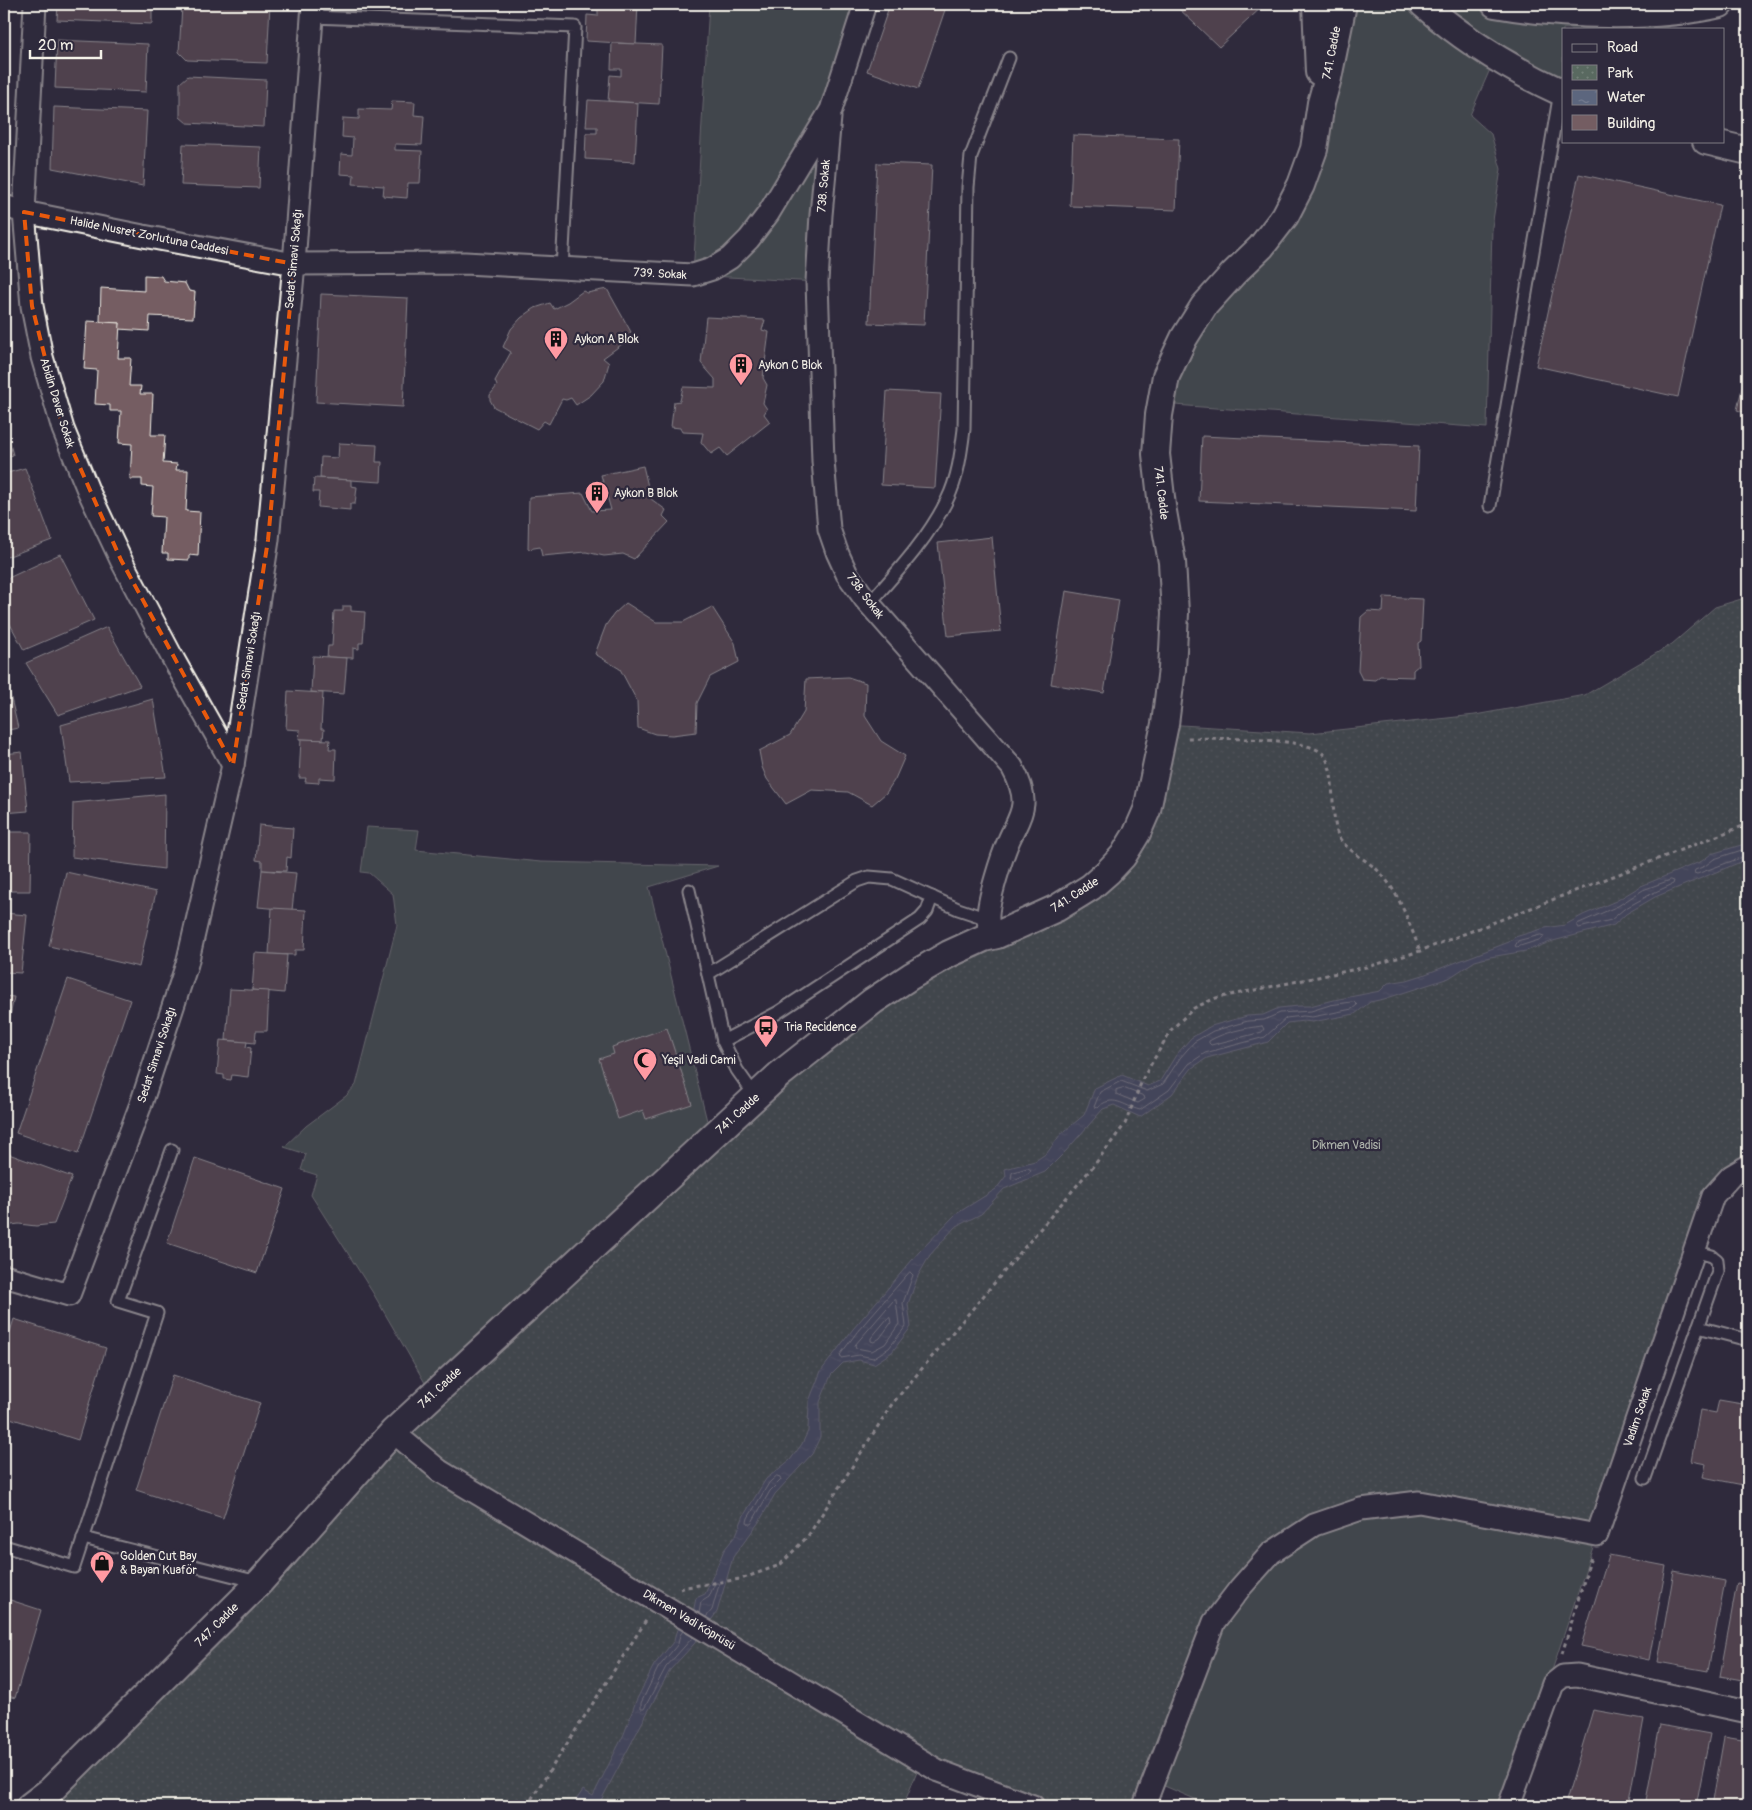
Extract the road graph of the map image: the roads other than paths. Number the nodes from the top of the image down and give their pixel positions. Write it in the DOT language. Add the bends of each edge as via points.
graph roads {
  1 [pos="35,4"];
  2 [pos="865,4"];
  3 [pos="1316,4"];
  4 [pos="1343,4"];
  5 [pos="1423,4"];
  6 [pos="1495,4"];
  7 [pos="1720,4"];
  8 [pos="313,10"];
  9 [pos="1689,10"];
  10 [pos="1668,28"];
  11 [pos="1009,58"];
  12 [pos="1562,93"];
  13 [pos="1321,103"];
  14 [pos="831,110"];
  15 [pos="1710,142"];
  16 [pos="1748,151"];
  17 [pos="14,209"];
  18 [pos="294,264"];
  19 [pos="562,269"];
  20 [pos="1490,506"];
  21 [pos="869,604"];
  22 [pos="233,765"];
  23 [pos="689,890"];
  24 [pos="932,897"];
  25 [pos="992,927"];
  26 [pos="708,974"];
  27 [pos="723,1041"];
  28 [pos="756,1097"];
  29 [pos="172,1150"];
  30 [pos="1748,1166"];
  31 [pos="1694,1251"];
  32 [pos="4,1276"];
  33 [pos="1698,1327"];
  34 [pos="1748,1340"];
  35 [pos="393,1432"];
  36 [pos="1645,1478"];
  37 [pos="83,1538"];
  38 [pos="4,1546"];
  39 [pos="260,1582"];
  40 [pos="1748,1712"];
  41 [pos="30,1806"];
  42 [pos="1033,1806"];
  43 [pos="1144,1806"];
  44 [pos="1509,1806"];
  1 -- 17 [label="street, Abidin Daver Sokak"];
  2 -- 14 [label="street, 739. Sokak"];
  3 -- 13 [label="street, 741. Cadde"];
  4 -- 13 [label="street, 741. Cadde"];
  5 -- 12 [label="street" via="1506,64"];
  6 -- 9 [label="street" via="1621,14"];
  7 -- 9 [label="street"];
  8 -- 18 [label="street, Sedat Simavi Sokağı"];
  8 -- 19 [label="lane" via="574,27"];
  9 -- 10 [label="street"];
  11 -- 21 [label="lane" via="970,164 964,429 960,463 948,499 916,551"];
  12 -- 20 [label="lane"];
  13 -- 25 [label="street, 741. Cadde" via="1314,149 1285,216 1261,247 1204,306 1166,376 1156,454 1172,562 1175,613 1172,669 1147,810 1123,856 1091,887 1057,908"];
  14 -- 19 [label="street, 739. Sokak" via="768,214 730,258 712,269 693,276"];
  14 -- 21 [label="street, 738. Sokak" via="817,282 825,495 837,552 847,574"];
  15 -- 16 [label="street"];
  17 -- 18 [label="street, Halide Nusret Zorlutuna Caddesi"];
  17 -- 22 [label="street, Abidin Daver Sokak" via="42,357 63,429 121,560"];
  18 -- 19 [label="street, 739. Sokak" via="465,264"];
  18 -- 22 [label="street, Sedat Simavi Sokağı" via="268,540"];
  21 -- 25 [label="street, 738. Sokak" via="1012,767 1018,778 1024,803 1005,850 989,907"];
  22 -- 32 [label="street, Sedat Simavi Sokağı" via="187,964 141,1104 69,1295"];
  23 -- 26 [label="lane"];
  24 -- 25 [label="lane"];
  24 -- 26 [label="lane" via="892,879 869,877 857,881"];
  24 -- 27 [label="lane" via="920,919 777,1013"];
  25 -- 28 [label="street, 741. Cadde" via="984,938 949,954 873,1001"];
  26 -- 27 [label="lane"];
  27 -- 28 [label="lane" via="737,1070"];
  28 -- 35 [label="street, 741. Cadde"];
  29 -- 37 [label="lane" via="118,1301 157,1312"];
  30 -- 31 [label="street, Vadim Sokak" via="1731,1176 1713,1196"];
  31 -- 33 [label="lane" via="1718,1260 1718,1271"];
  31 -- 43 [label="street, Vadim Sokak" via="1598,1535 1419,1502 1361,1509 1314,1525 1271,1554 1214,1622"];
  33 -- 34 [label="lane"];
  33 -- 36 [label="lane"];
  35 -- 39 [label="street, 747. Cadde"];
  35 -- 42 [label="street, Dikmen Vadi Köprüsü, bridge" via="440,1471 937,1770"];
  37 -- 38 [label="lane" via="74,1567"];
  37 -- 39 [label="lane"];
  39 -- 41 [label="street, 747. Cadde" via="51,1790"];
  40 -- 44 [label="street" via="1577,1675 1563,1676 1550,1691"];
}
